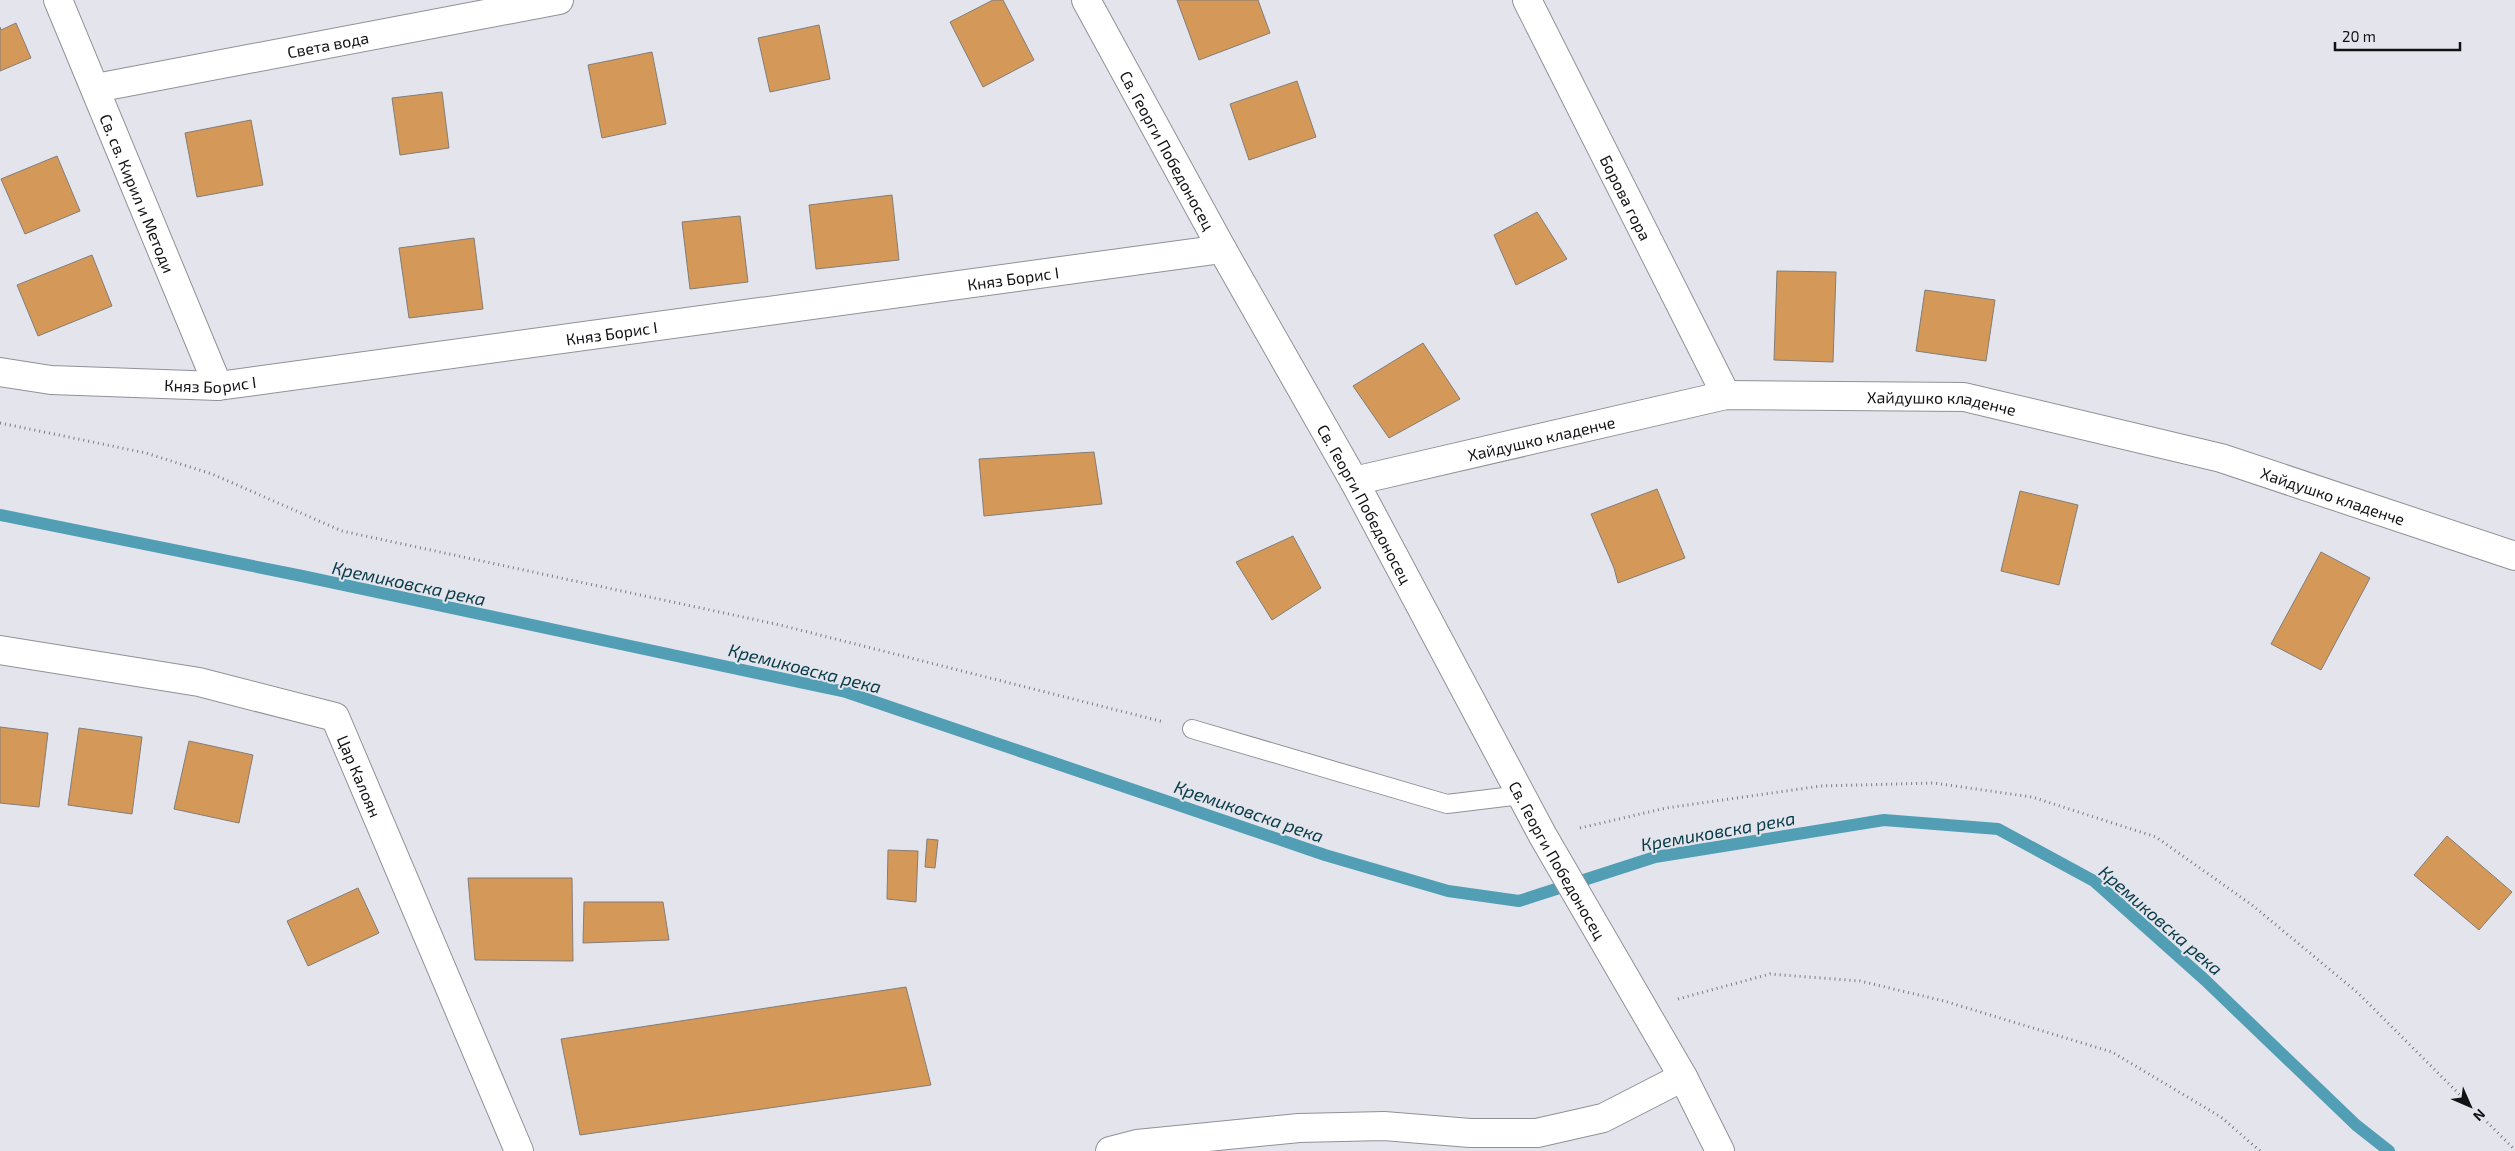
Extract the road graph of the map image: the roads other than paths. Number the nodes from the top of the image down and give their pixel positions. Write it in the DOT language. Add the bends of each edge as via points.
graph roads {
  1 [pos="58,0"];
  2 [pos="559,0"];
  3 [pos="1086,0"];
  4 [pos="1527,0"];
  5 [pos="96,88"];
  6 [pos="1222,249"];
  7 [pos="0,372"];
  8 [pos="218,386"];
  9 [pos="1726,395"];
  10 [pos="1354,481"];
  11 [pos="2515,556"];
  12 [pos="0,650"];
  13 [pos="1192,729"];
  14 [pos="1521,794"];
  15 [pos="1683,1077"];
  16 [pos="520,1151"];
  17 [pos="1110,1151"];
  18 [pos="1720,1151"];
  1 -- 5 [label="street, Св. св. Кирил и Методи"];
  2 -- 5 [label="street, Света вода"];
  3 -- 6 [label="street, Св. Георги Победоносец"];
  4 -- 9 [label="street, Борова гора"];
  5 -- 8 [label="street, Св. св. Кирил и Методи"];
  6 -- 8 [label="street, Княз Борис I"];
  6 -- 10 [label="street, Св. Георги Победоносец"];
  7 -- 8 [label="street, Княз Борис I" via="51,380"];
  9 -- 10 [label="street, Хайдушко кладенче"];
  9 -- 11 [label="street, Хайдушко кладенче" via="1964,397 2221,458"];
  10 -- 14 [label="street, Св. Георги Победоносец"];
  12 -- 16 [label="street, Цар Калоян" via="199,682 336,717"];
  13 -- 14 [label="lane" via="1447,804"];
  14 -- 15 [label="street, Св. Георги Победоносец"];
  15 -- 17 [label="street" via="1603,1118 1537,1132 1470,1133 1384,1126 1299,1128 1137,1144"];
  15 -- 18 [label="street, Св. Георги Победоносец"];
}
